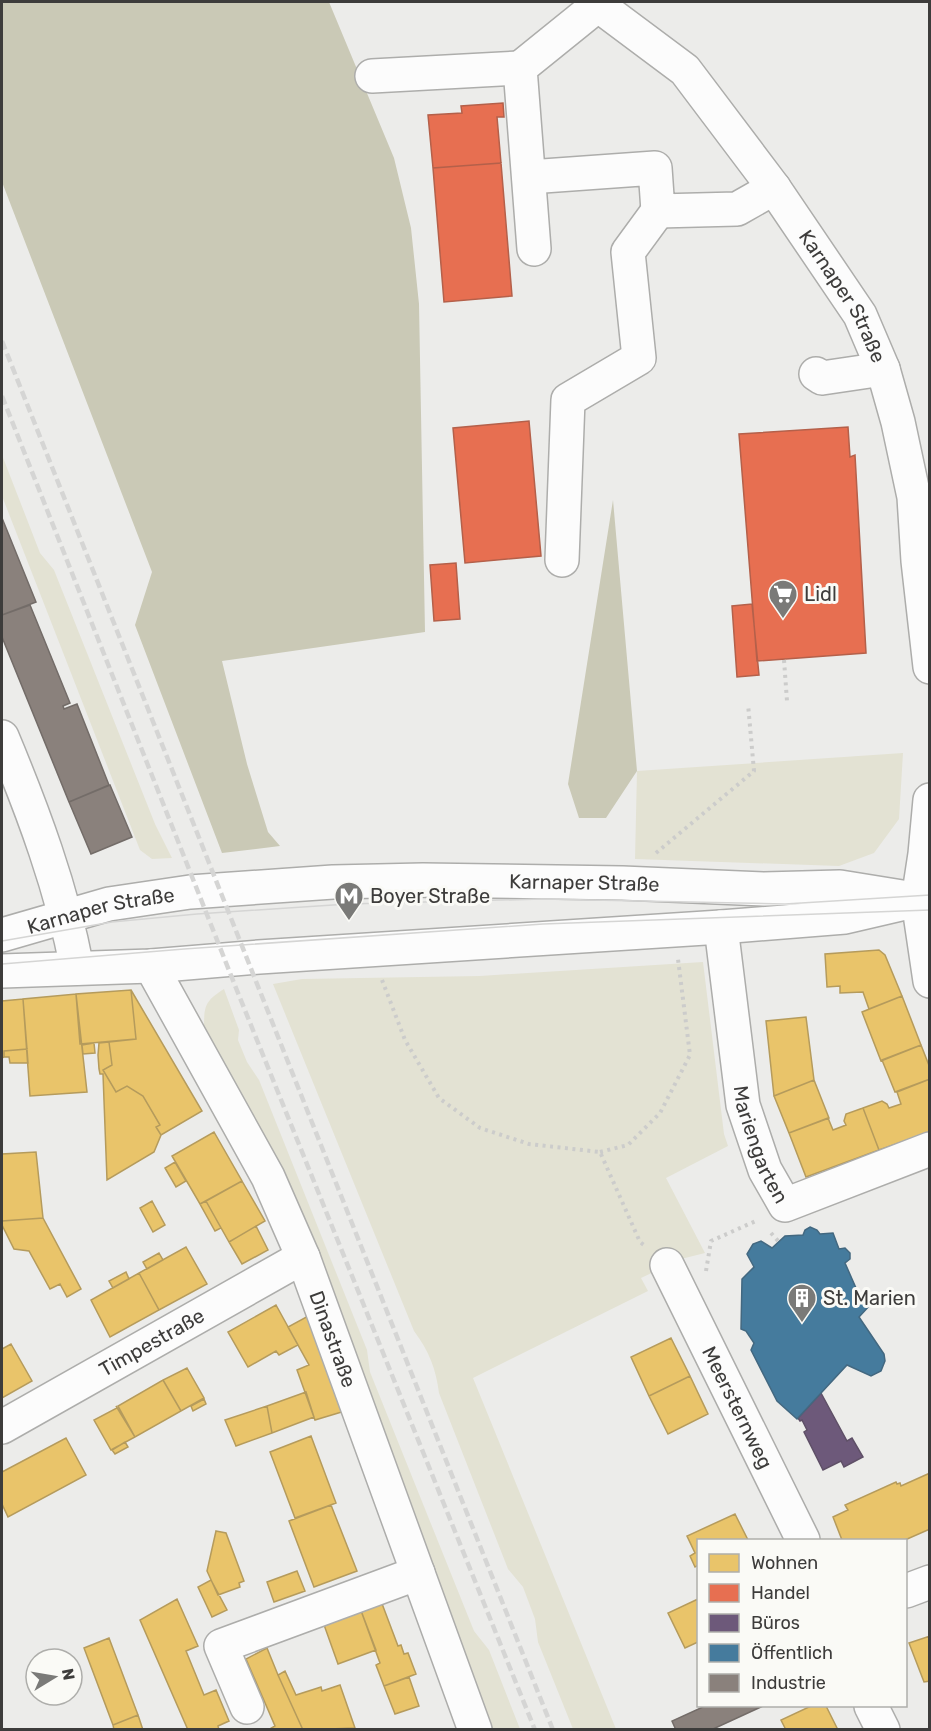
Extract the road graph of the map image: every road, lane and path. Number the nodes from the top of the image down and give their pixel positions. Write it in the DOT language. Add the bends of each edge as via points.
graph roads {
  1 [pos="597,3"];
  2 [pos="520,68"];
  3 [pos="372,76"];
  4 [pos="529,177"];
  5 [pos="774,188"];
  6 [pos="658,211"];
  7 [pos="534,249"];
  8 [pos="883,369"];
  9 [pos="816,374"];
  10 [pos="924,560"];
  11 [pos="562,561"];
  12 [pos="784,660"];
  13 [pos="930,667"];
  14 [pos="787,701"];
  15 [pos="748,704"];
  16 [pos="2,737"];
  17 [pos="930,800"];
  18 [pos="621,883"];
  19 [pos="924,900"];
  20 [pos="66,915"];
  21 [pos="721,927"];
  22 [pos="674,930"];
  23 [pos="2,934"];
  24 [pos="371,951"];
  25 [pos="151,966"];
  26 [pos="77,968"];
  27 [pos="2,970"];
  28 [pos="930,981"];
  29 [pos="930,1149"];
  30 [pos="600,1152"];
  31 [pos="759,1219"];
  32 [pos="303,1257"];
  33 [pos="675,1281"];
  34 [pos="2,1427"];
  35 [pos="803,1539"];
  36 [pos="418,1574"];
  37 [pos="930,1582"];
  38 [pos="907,1591"];
  39 [pos="247,1707"];
  40 [pos="872,1707"];
  41 [pos="475,1730"];
  42 [pos="883,1730"];
  1 -- 2 [label="street"];
  1 -- 5 [label="street, Karnaper Straße" via="685,70"];
  2 -- 3 [label="street"];
  2 -- 4 [label="street"];
  4 -- 6 [label="street" via="655,168"];
  4 -- 7 [label="street"];
  5 -- 6 [label="street" via="736,209"];
  5 -- 8 [label="street, Karnaper Straße" via="860,315"];
  6 -- 11 [label="street" via="628,252 639,358 568,400"];
  8 -- 9 [label="street" via="822,378"];
  8 -- 10 [label="street, Karnaper Straße" via="898,422"];
  10 -- 13 [label="street, Karnaper Straße"];
  12 -- 14 [label="path"];
  15 -- 18 [label="path" via="754,771"];
  16 -- 20 [label="street"];
  17 -- 19 [label="street"];
  18 -- 19 [label="street, Karnaper Straße" via="764,889 840,887"];
  18 -- 20 [label="street, Karnaper Straße" via="333,882 190,892"];
  19 -- 21 [label="street" via="844,917"];
  19 -- 28 [label="street"];
  20 -- 23 [label="street, Karnaper Straße"];
  20 -- 26 [label="street"];
  21 -- 22 [label="street"];
  21 -- 29 [label="street, Mariengarten" via="743,1106 765,1170 785,1205"];
  22 -- 24 [label="street"];
  22 -- 30 [label="path" via="690,1055 660,1113 628,1145"];
  24 -- 25 [label="street"];
  24 -- 30 [label="path" via="405,1040 439,1098 480,1128 529,1144"];
  25 -- 26 [label="street"];
  25 -- 32 [label="street, Dinastraße" via="268,1177"];
  26 -- 27 [label="street"];
  30 -- 33 [label="path" via="640,1242"];
  31 -- 33 [label="path" via="711,1241 708,1266 697,1291"];
  32 -- 34 [label="street, Timpestraße"];
  32 -- 36 [label="street, Dinastraße"];
  33 -- 35 [label="street, Meersternweg"];
  36 -- 39 [label="street" via="221,1646"];
  36 -- 41 [label="street, Dinastraße"];
  37 -- 38 [label="street"];
  40 -- 42 [label="street"];
}
